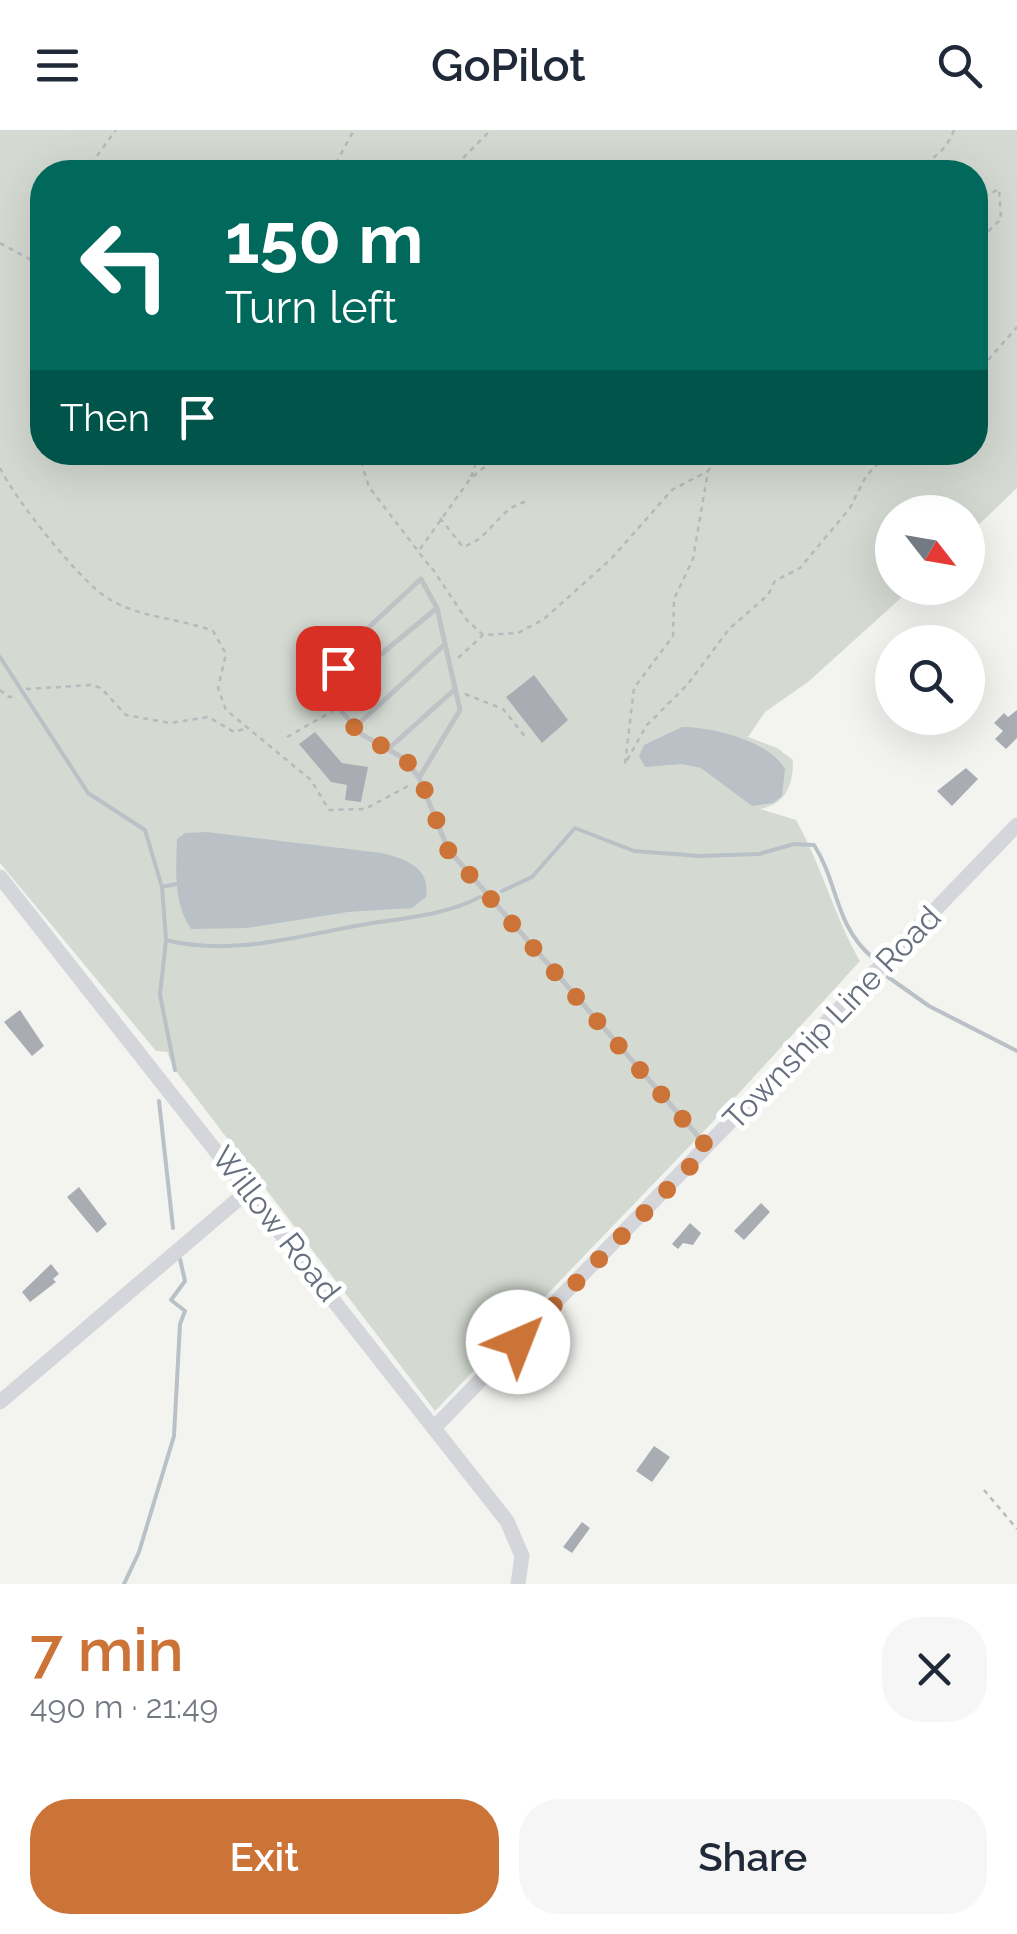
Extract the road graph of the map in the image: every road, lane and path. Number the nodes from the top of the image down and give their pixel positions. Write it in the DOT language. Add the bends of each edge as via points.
graph roads {
  1 [pos="116,130"];
  2 [pos="354,130"];
  3 [pos="491,130"];
  4 [pos="954,130"];
  5 [pos="94,160"];
  6 [pos="338,160"];
  7 [pos="461,160"];
  8 [pos="929,160"];
  9 [pos="988,195"];
  10 [pos="988,232"];
  11 [pos="0,244"];
  12 [pos="30,260"];
  13 [pos="1017,327"];
  14 [pos="988,360"];
  15 [pos="362,465"];
  16 [pos="475,465"];
  17 [pos="486,465"];
  18 [pos="712,465"];
  19 [pos="877,465"];
  20 [pos="0,468"];
  21 [pos="708,471"];
  22 [pos="470,478"];
  23 [pos="528,501"];
  24 [pos="439,517"];
  25 [pos="419,550"];
  26 [pos="432,568"];
  27 [pos="420,579"];
  28 [pos="438,608"];
  29 [pos="483,635"];
  30 [pos="444,646"];
  31 [pos="450,666"];
  32 [pos="0,690"];
  33 [pos="26,690"];
  34 [pos="454,691"];
  35 [pos="335,692"];
  36 [pos="17,696"];
  37 [pos="338,707"];
  38 [pos="249,728"];
  39 [pos="354,728"];
  40 [pos="287,737"];
  41 [pos="528,739"];
  42 [pos="388,749"];
  43 [pos="420,778"];
  44 [pos="1017,825"];
  45 [pos="0,877"];
  46 [pos="708,1148"];
  47 [pos="249,1190"];
  48 [pos="0,1402"];
  49 [pos="436,1426"];
  50 [pos="984,1490"];
  51 [pos="1017,1528"];
  52 [pos="518,1584"];
  1 -- 5 [label="path"];
  2 -- 6 [label="path"];
  3 -- 7 [label="path"];
  4 -- 8 [label="path" via="942,154"];
  9 -- 10 [label="path" via="999,189 1001,219"];
  11 -- 12 [label="path"];
  13 -- 14 [label="path"];
  15 -- 25 [label="path" via="370,486"];
  16 -- 22 [label="path"];
  17 -- 22 [label="path"];
  18 -- 21 [label="path"];
  19 -- 21 [label="path" via="800,568 775,581 646,726 625,764 634,688 672,636 674,599 692,559"];
  20 -- 38 [label="path" via="9,487 109,599 214,631 226,654 220,700"];
  21 -- 29 [label="path" via="672,490 611,559 544,619 518,634"];
  22 -- 24 [label="path"];
  23 -- 24 [label="path" via="507,509 488,534 464,547"];
  24 -- 25 [label="path"];
  25 -- 26 [label="path"];
  26 -- 27 [label="path"];
  26 -- 29 [label="path"];
  27 -- 28 [label="lane"];
  27 -- 35 [label="lane" via="343,652"];
  28 -- 30 [label="lane"];
  28 -- 35 [label="lane"];
  29 -- 31 [label="path"];
  30 -- 31 [label="lane"];
  30 -- 39 [label="lane"];
  31 -- 34 [label="lane"];
  32 -- 36 [label="path"];
  33 -- 38 [label="path" via="92,685 126,715 170,724 208,717 234,732"];
  34 -- 41 [label="path" via="503,709"];
  34 -- 42 [label="lane"];
  34 -- 43 [label="lane" via="460,710"];
  35 -- 37 [label="lane"];
  37 -- 39 [label="lane"];
  37 -- 40 [label="path"];
  38 -- 43 [label="path" via="312,780 329,810 380,804"];
  39 -- 42 [label="lane"];
  42 -- 43 [label="lane"];
  43 -- 46 [label="lane" via="448,850"];
  44 -- 46 [label="street, Township Line Road"];
  45 -- 47 [label="street, Willow Road"];
  46 -- 49 [label="street, Township Line Road"];
  47 -- 48 [label="street"];
  47 -- 49 [label="street, Willow Road"];
  49 -- 52 [label="street, Willow Road" via="518,1540"];
  50 -- 51 [label="path"];
}
